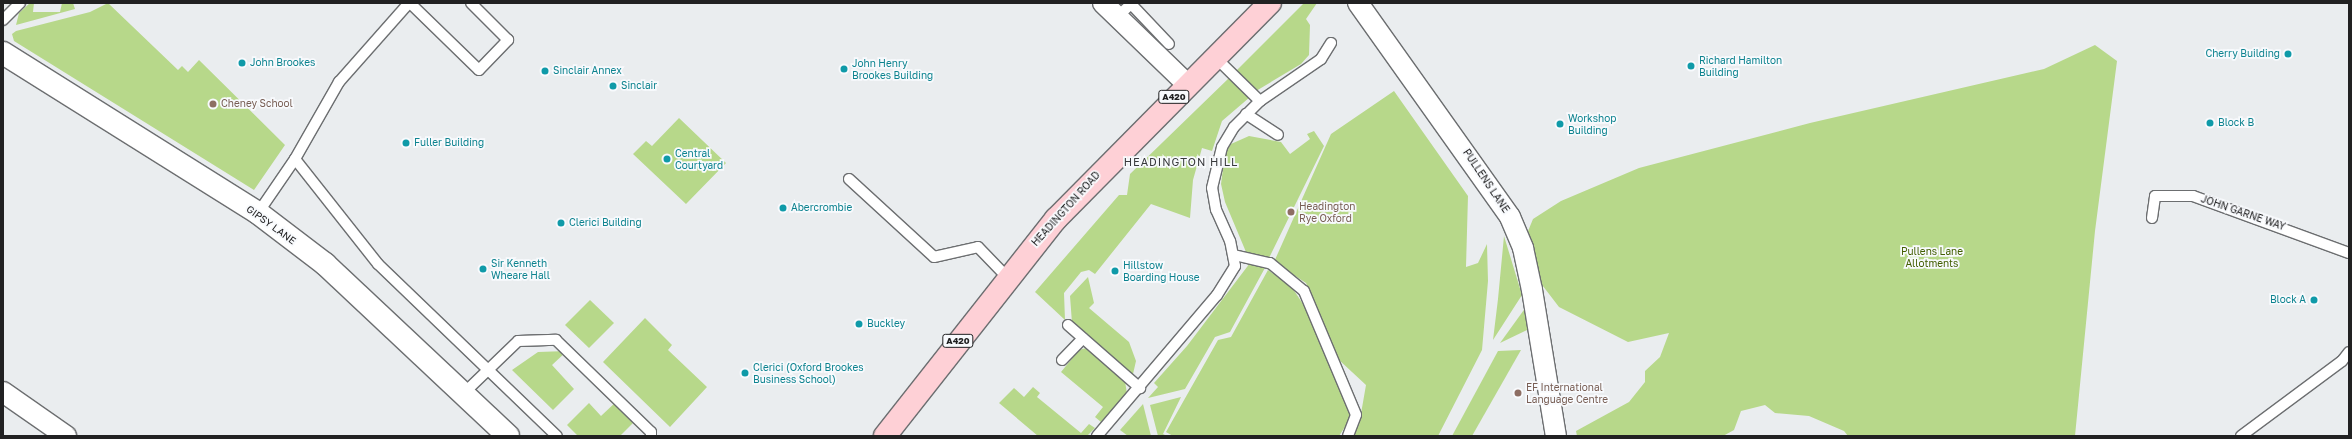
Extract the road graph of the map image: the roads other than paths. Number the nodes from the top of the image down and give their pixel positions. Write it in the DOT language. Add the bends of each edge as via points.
graph roads {
  1 [pos="20,3"];
  2 [pos="410,3"];
  3 [pos="471,3"];
  4 [pos="1270,3"];
  5 [pos="1358,3"];
  6 [pos="1110,10"];
  7 [pos="3,20"];
  8 [pos="1331,43"];
  9 [pos="1169,44"];
  10 [pos="3,53"];
  11 [pos="1215,57"];
  12 [pos="1187,84"];
  13 [pos="1260,101"];
  14 [pos="1246,114"];
  15 [pos="1278,135"];
  16 [pos="295,159"];
  17 [pos="849,179"];
  18 [pos="258,213"];
  19 [pos="2152,218"];
  20 [pos="2349,253"];
  21 [pos="1234,255"];
  22 [pos="1007,277"];
  23 [pos="1068,325"];
  24 [pos="1083,338"];
  25 [pos="2349,352"];
  26 [pos="1062,360"];
  27 [pos="488,370"];
  28 [pos="1140,388"];
  29 [pos="3,392"];
  30 [pos="464,393"];
  31 [pos="66,436"];
  32 [pos="508,436"];
  33 [pos="557,436"];
  34 [pos="651,436"];
  35 [pos="885,436"];
  36 [pos="1097,436"];
  37 [pos="1348,436"];
  38 [pos="1556,436"];
  39 [pos="2241,436"];
  1 -- 7 [label="lane"];
  2 -- 3 [label="lane" via="479,70 508,40"];
  2 -- 16 [label="lane" via="339,82"];
  4 -- 11 [label="main road, HEADINGTON ROAD / A420"];
  5 -- 38 [label="street, PULLENS LANE" via="1510,217 1522,248 1532,290"];
  6 -- 9 [label="lane" via="1131,4"];
  6 -- 12 [label="street"];
  8 -- 13 [label="lane" via="1321,59"];
  10 -- 18 [label="street, GIPSY LANE"];
  11 -- 12 [label="main road, HEADINGTON ROAD / A420"];
  11 -- 13 [label="lane"];
  12 -- 22 [label="main road, HEADINGTON ROAD / A420" via="1080,192"];
  13 -- 14 [label="lane"];
  14 -- 15 [label="lane"];
  14 -- 21 [label="lane" via="1222,147 1212,188 1216,210"];
  16 -- 18 [label="lane"];
  16 -- 27 [label="lane" via="337,209 355,238"];
  17 -- 22 [label="lane" via="934,257 978,248"];
  18 -- 30 [label="street, GIPSY LANE" via="325,264"];
  19 -- 20 [label="lane, JOHN GARNE WAY" via="2155,196 2193,196"];
  21 -- 28 [label="lane" via="1235,266 1217,295"];
  21 -- 37 [label="lane" via="1270,264 1304,291 1356,415"];
  22 -- 35 [label="main road, HEADINGTON ROAD / A420"];
  23 -- 24 [label="lane"];
  24 -- 26 [label="lane"];
  24 -- 28 [label="lane"];
  25 -- 39 [label="lane" via="2342,361"];
  27 -- 30 [label="lane"];
  27 -- 33 [label="lane"];
  27 -- 34 [label="lane" via="518,341 556,340 651,432"];
  28 -- 36 [label="lane"];
  29 -- 31 [label="street"];
  30 -- 32 [label="street, GIPSY LANE"];
}
